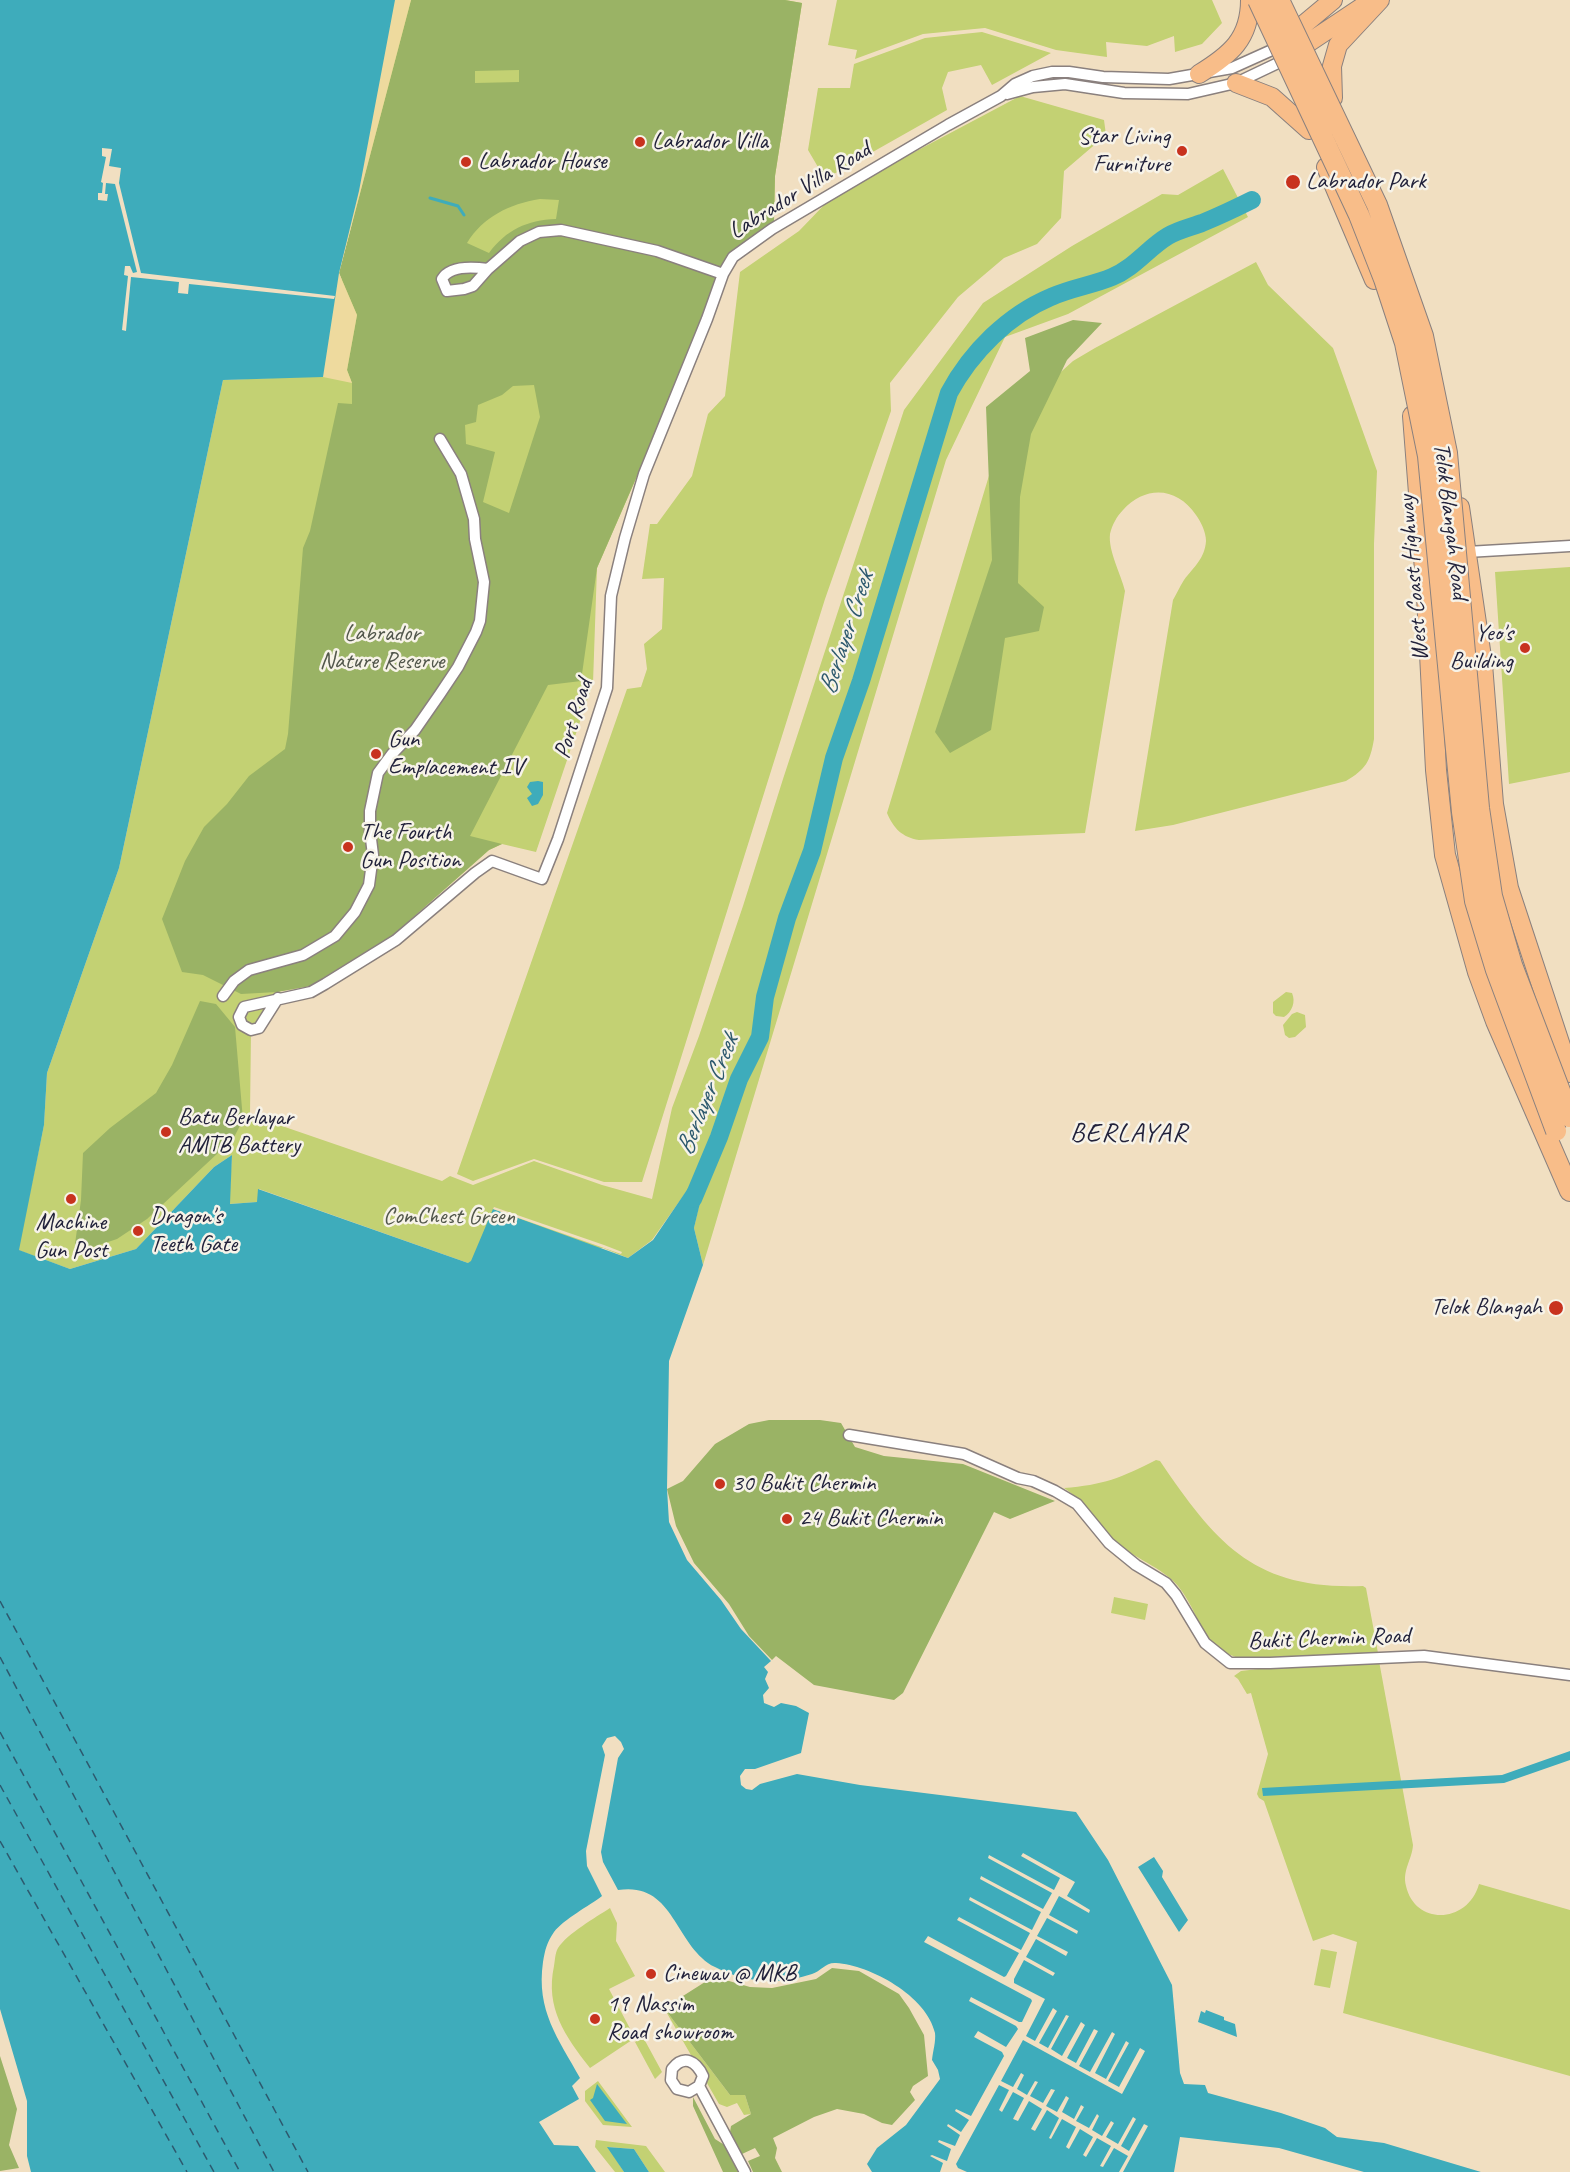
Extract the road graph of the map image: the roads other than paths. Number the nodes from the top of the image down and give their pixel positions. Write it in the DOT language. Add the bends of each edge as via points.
graph roads {
  1 [pos="1250,0"];
  2 [pos="1258,0"];
  3 [pos="1279,0"];
  4 [pos="1288,0"];
  5 [pos="1333,0"];
  6 [pos="1373,0"];
  7 [pos="1380,0"];
  8 [pos="1303,37"];
  9 [pos="1275,57"];
  10 [pos="1199,74"];
  11 [pos="1118,78"];
  12 [pos="1236,83"];
  13 [pos="1119,92"];
  14 [pos="1001,96"];
  15 [pos="1333,98"];
  16 [pos="1309,130"];
  17 [pos="488,269"];
  18 [pos="723,274"];
  19 [pos="1420,297"];
  20 [pos="1382,299"];
  21 [pos="1413,416"];
  22 [pos="440,439"];
  23 [pos="1570,546"];
  24 [pos="1467,552"];
  25 [pos="1488,744"];
  26 [pos="1452,751"];
  27 [pos="223,996"];
  28 [pos="278,998"];
  29 [pos="252,1004"];
  30 [pos="264,1018"];
  31 [pos="1570,1074"];
  32 [pos="1570,1117"];
  33 [pos="1570,1166"];
  34 [pos="1570,1185"];
  35 [pos="1570,1191"];
  36 [pos="849,1435"];
  37 [pos="1570,1675"];
  38 [pos="699,2086"];
  39 [pos="746,2172"];
  1 -- 9 [label="main road, Telok Blangah Road"];
  1 -- 10 [label="main road" via="1250,14 1240,41 1229,54"];
  2 -- 33 [label="highway, West Coast Highway, bridge" via="1359,214 1405,343 1428,456 1462,812 1475,901 1496,970"];
  3 -- 32 [label="highway, West Coast Highway, bridge" via="1377,205 1423,336 1447,453 1479,808 1492,896 1512,964"];
  4 -- 8 [label="main road, Telok Blangah Road"];
  5 -- 8 [label="main road"];
  6 -- 8 [label="main road"];
  7 -- 15 [label="main road" via="1338,45 1332,66"];
  8 -- 9 [label="main road"];
  8 -- 15 [label="main road, Telok Blangah Road"];
  9 -- 10 [label="street, Labrador Villa Road"];
  9 -- 12 [label="street, Labrador Villa Road"];
  9 -- 16 [label="main road, Telok Blangah Road"];
  10 -- 11 [label="street, Labrador Villa Road" via="1169,79"];
  11 -- 13 [label="street" via="1108,83"];
  11 -- 14 [label="street, Labrador Villa Road" via="1052,72 1015,84"];
  12 -- 13 [label="street, Labrador Villa Road" via="1188,94"];
  12 -- 16 [label="main road" via="1272,97"];
  13 -- 14 [label="street, Labrador Villa Road" via="1052,84"];
  14 -- 18 [label="street, Labrador Villa Road" via="772,229 733,257"];
  15 -- 19 [label="main road, Telok Blangah Road" via="1383,203"];
  16 -- 20 [label="main road, Telok Blangah Road"];
  17 -- 18 [label="street, Labrador Villa Road" via="520,241 539,232 561,230 657,251"];
  18 -- 28 [label="street, Port Road" via="644,474 628,527 611,596 607,688 542,879 492,861 396,940 311,992"];
  19 -- 20 [label="main road" via="1403,291"];
  19 -- 24 [label="main road, Telok Blangah Road" via="1428,322"];
  20 -- 21 [label="main road, Telok Blangah Road"];
  21 -- 26 [label="main road, Telok Blangah Road"];
  21 -- 35 [label="highway" via="1445,855 1496,1021"];
  22 -- 27 [label="street" via="461,474 474,519 484,582 476,632 458,667 415,730 378,773 370,811 373,855 369,885 355,912 335,936 303,955 249,970"];
  23 -- 24 [label="street"];
  24 -- 25 [label="main road, Telok Blangah Road" via="1483,664"];
  25 -- 26 [label="main road" via="1478,750"];
  25 -- 31 [label="main road, Telok Blangah Road" via="1509,888"];
  26 -- 34 [label="main road, Telok Blangah Road" via="1470,900 1504,1016"];
  28 -- 29 [label="street, Port Road"];
  28 -- 30 [label="street"];
  29 -- 30 [label="street" via="261,1008"];
  29 -- 30 [label="street" via="239,1013 242,1025 256,1029"];
  36 -- 37 [label="street, Bukit Chermin Road" via="964,1454 1033,1481 1077,1504 1108,1543 1167,1583 1204,1643 1230,1663 1424,1656"];
  38 -- 39 [label="street"];
}
